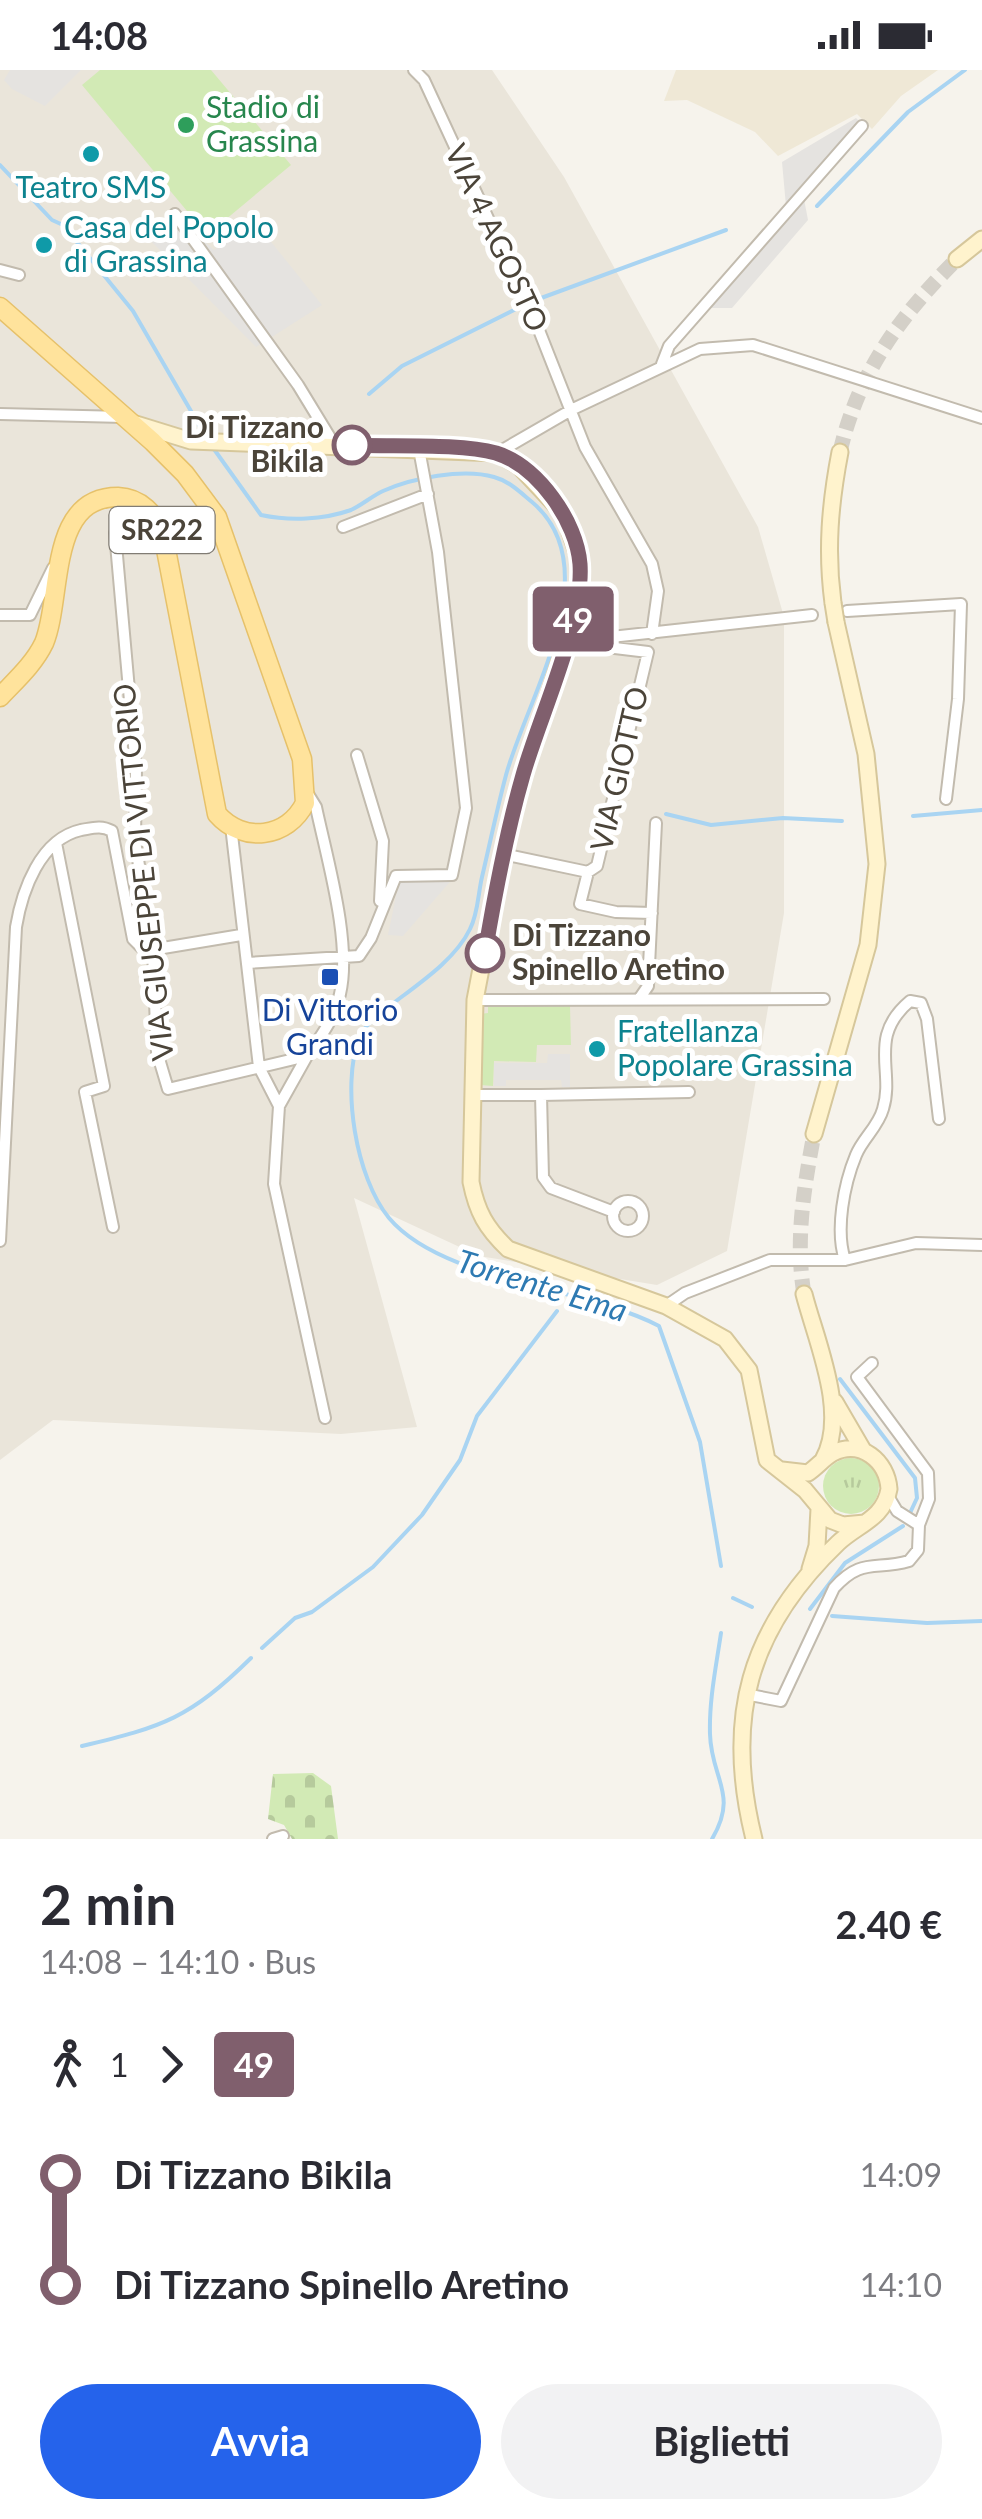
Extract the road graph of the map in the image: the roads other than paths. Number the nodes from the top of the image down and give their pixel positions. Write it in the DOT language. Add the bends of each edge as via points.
graph roads {
  1 [pos="414,70"];
  2 [pos="862,126"];
  3 [pos="175,214"];
  4 [pos="982,239"];
  5 [pos="957,259"];
  6 [pos="0,270"];
  7 [pos="19,275"];
  8 [pos="0,307"];
  9 [pos="662,364"];
  10 [pos="573,410"];
  11 [pos="0,414"];
  12 [pos="982,418"];
  13 [pos="129,420"];
  14 [pos="334,444"];
  15 [pos="418,448"];
  16 [pos="840,452"];
  17 [pos="496,454"];
  18 [pos="428,492"];
  19 [pos="342,528"];
  20 [pos="115,533"];
  21 [pos="61,554"];
  22 [pos="839,612"];
  23 [pos="0,614"];
  24 [pos="812,615"];
  25 [pos="652,634"];
  26 [pos="571,642"];
  27 [pos="0,697"];
  28 [pos="357,756"];
  29 [pos="307,793"];
  30 [pos="946,799"];
  31 [pos="656,823"];
  32 [pos="230,826"];
  33 [pos="56,842"];
  34 [pos="502,854"];
  35 [pos="588,872"];
  36 [pos="652,913"];
  37 [pos="380,916"];
  38 [pos="241,935"];
  39 [pos="153,951"];
  40 [pos="342,956"];
  41 [pos="247,963"];
  42 [pos="648,986"];
  43 [pos="639,999"];
  44 [pos="824,999"];
  45 [pos="476,1000"];
  46 [pos="656,1000"];
  47 [pos="308,1056"];
  48 [pos="259,1067"];
  49 [pos="689,1092"];
  50 [pos="472,1095"];
  51 [pos="541,1095"];
  52 [pos="280,1106"];
  53 [pos="940,1119"];
  54 [pos="814,1134"];
  55 [pos="614,1212"];
  56 [pos="114,1227"];
  57 [pos="0,1241"];
  58 [pos="982,1245"];
  59 [pos="845,1260"];
  60 [pos="804,1294"];
  61 [pos="666,1306"];
  62 [pos="872,1362"];
  63 [pos="827,1384"];
  64 [pos="324,1418"];
  65 [pos="866,1452"];
  66 [pos="821,1463"];
  67 [pos="774,1466"];
  68 [pos="888,1496"];
  69 [pos="817,1506"];
  70 [pos="904,1516"];
  71 [pos="871,1519"];
  72 [pos="919,1526"];
  73 [pos="801,1585"];
  74 [pos="746,1694"];
  75 [pos="754,1839"];
  1 -- 10 [label="street, VIA 4 AGOSTO"];
  2 -- 9 [label="street" via="669,346"];
  3 -- 14 [label="street"];
  4 -- 5 [label="street"];
  6 -- 7 [label="street"];
  8 -- 13 [label="main road, SR222"];
  9 -- 10 [label="street"];
  9 -- 12 [label="street" via="700,349 753,345"];
  10 -- 17 [label="street"];
  10 -- 25 [label="street, VIA 4 AGOSTO" via="585,447 652,564 658,591"];
  11 -- 13 [label="street"];
  13 -- 14 [label="street" via="191,441"];
  13 -- 29 [label="main road, SR222" via="185,474 223,528 298,746"];
  14 -- 15 [label="street"];
  15 -- 17 [label="street"];
  15 -- 18 [label="street"];
  16 -- 22 [label="street" via="827,558"];
  17 -- 26 [label="street" via="549,494 573,532 580,561"];
  18 -- 19 [label="street"];
  18 -- 37 [label="street" via="466,808 452,874 396,876"];
  20 -- 39 [label="street, VIA GIUSEPPE DI VITTORIO" via="136,768 135,841"];
  21 -- 23 [label="street" via="30,615"];
  21 -- 27 [label="main road, SR222" via="44,642"];
  21 -- 32 [label="main road, SR222" via="74,518 101,500 134,500 159,524 210,792 217,814"];
  22 -- 30 [label="street" via="961,604"];
  22 -- 54 [label="street" via="866,754 877,864 864,960"];
  24 -- 25 [label="street"];
  25 -- 26 [label="street"];
  26 -- 34 [label="street"];
  26 -- 35 [label="street, VIA GIOTTO" via="648,652 597,866"];
  28 -- 37 [label="street" via="383,842"];
  29 -- 32 [label="main road" via="301,811 281,828 258,834"];
  29 -- 40 [label="street" via="319,821"];
  31 -- 36 [label="street"];
  32 -- 38 [label="street"];
  33 -- 39 [label="street" via="107,827 134,939"];
  33 -- 56 [label="street" via="104,1086 85,1092"];
  33 -- 57 [label="street" via="36,868 16,927"];
  34 -- 35 [label="street"];
  34 -- 45 [label="street"];
  35 -- 36 [label="street, VIA GIOTTO" via="580,904"];
  36 -- 42 [label="street"];
  37 -- 40 [label="street" via="358,956"];
  38 -- 39 [label="street"];
  38 -- 41 [label="street"];
  39 -- 48 [label="street, VIA GIUSEPPE DI VITTORIO" via="156,1052 168,1089"];
  40 -- 41 [label="street"];
  40 -- 47 [label="street" via="337,1007"];
  41 -- 48 [label="street"];
  42 -- 43 [label="street"];
  42 -- 46 [label="street"];
  43 -- 45 [label="street"];
  43 -- 46 [label="street"];
  44 -- 46 [label="street"];
  45 -- 50 [label="street"];
  47 -- 48 [label="street, VIA GIUSEPPE DI VITTORIO"];
  47 -- 52 [label="street"];
  48 -- 52 [label="street"];
  49 -- 51 [label="street"];
  50 -- 51 [label="street"];
  50 -- 61 [label="street" via="471,1182 490,1232 508,1249"];
  51 -- 55 [label="street" via="543,1176 551,1188"];
  52 -- 64 [label="street" via="274,1184"];
  53 -- 59 [label="street" via="927,1019 921,1002 910,1002 897,1014 885,1044 882,1111 856,1152 840,1234"];
  58 -- 59 [label="street" via="916,1242"];
  59 -- 61 [label="street" via="770,1260"];
  60 -- 63 [label="street"];
  61 -- 67 [label="street" via="736,1349 754,1388 763,1451"];
  62 -- 72 [label="street" via="857,1377 928,1473 929,1499"];
  63 -- 65 [label="street"];
  63 -- 66 [label="street" via="832,1425"];
  65 -- 66 [label="street" via="845,1449"];
  65 -- 68 [label="street" via="884,1468"];
  66 -- 67 [label="street" via="800,1474"];
  66 -- 69 [label="street" via="812,1479"];
  67 -- 69 [label="street"];
  68 -- 70 [label="street"];
  68 -- 71 [label="street"];
  69 -- 71 [label="street" via="836,1523"];
  69 -- 73 [label="street" via="817,1546"];
  70 -- 71 [label="street"];
  70 -- 72 [label="street"];
  71 -- 73 [label="street"];
  72 -- 74 [label="street" via="918,1550 910,1561 857,1567 834,1588 781,1702"];
  73 -- 74 [label="street" via="762,1643"];
  74 -- 75 [label="street" via="742,1743"];
}
